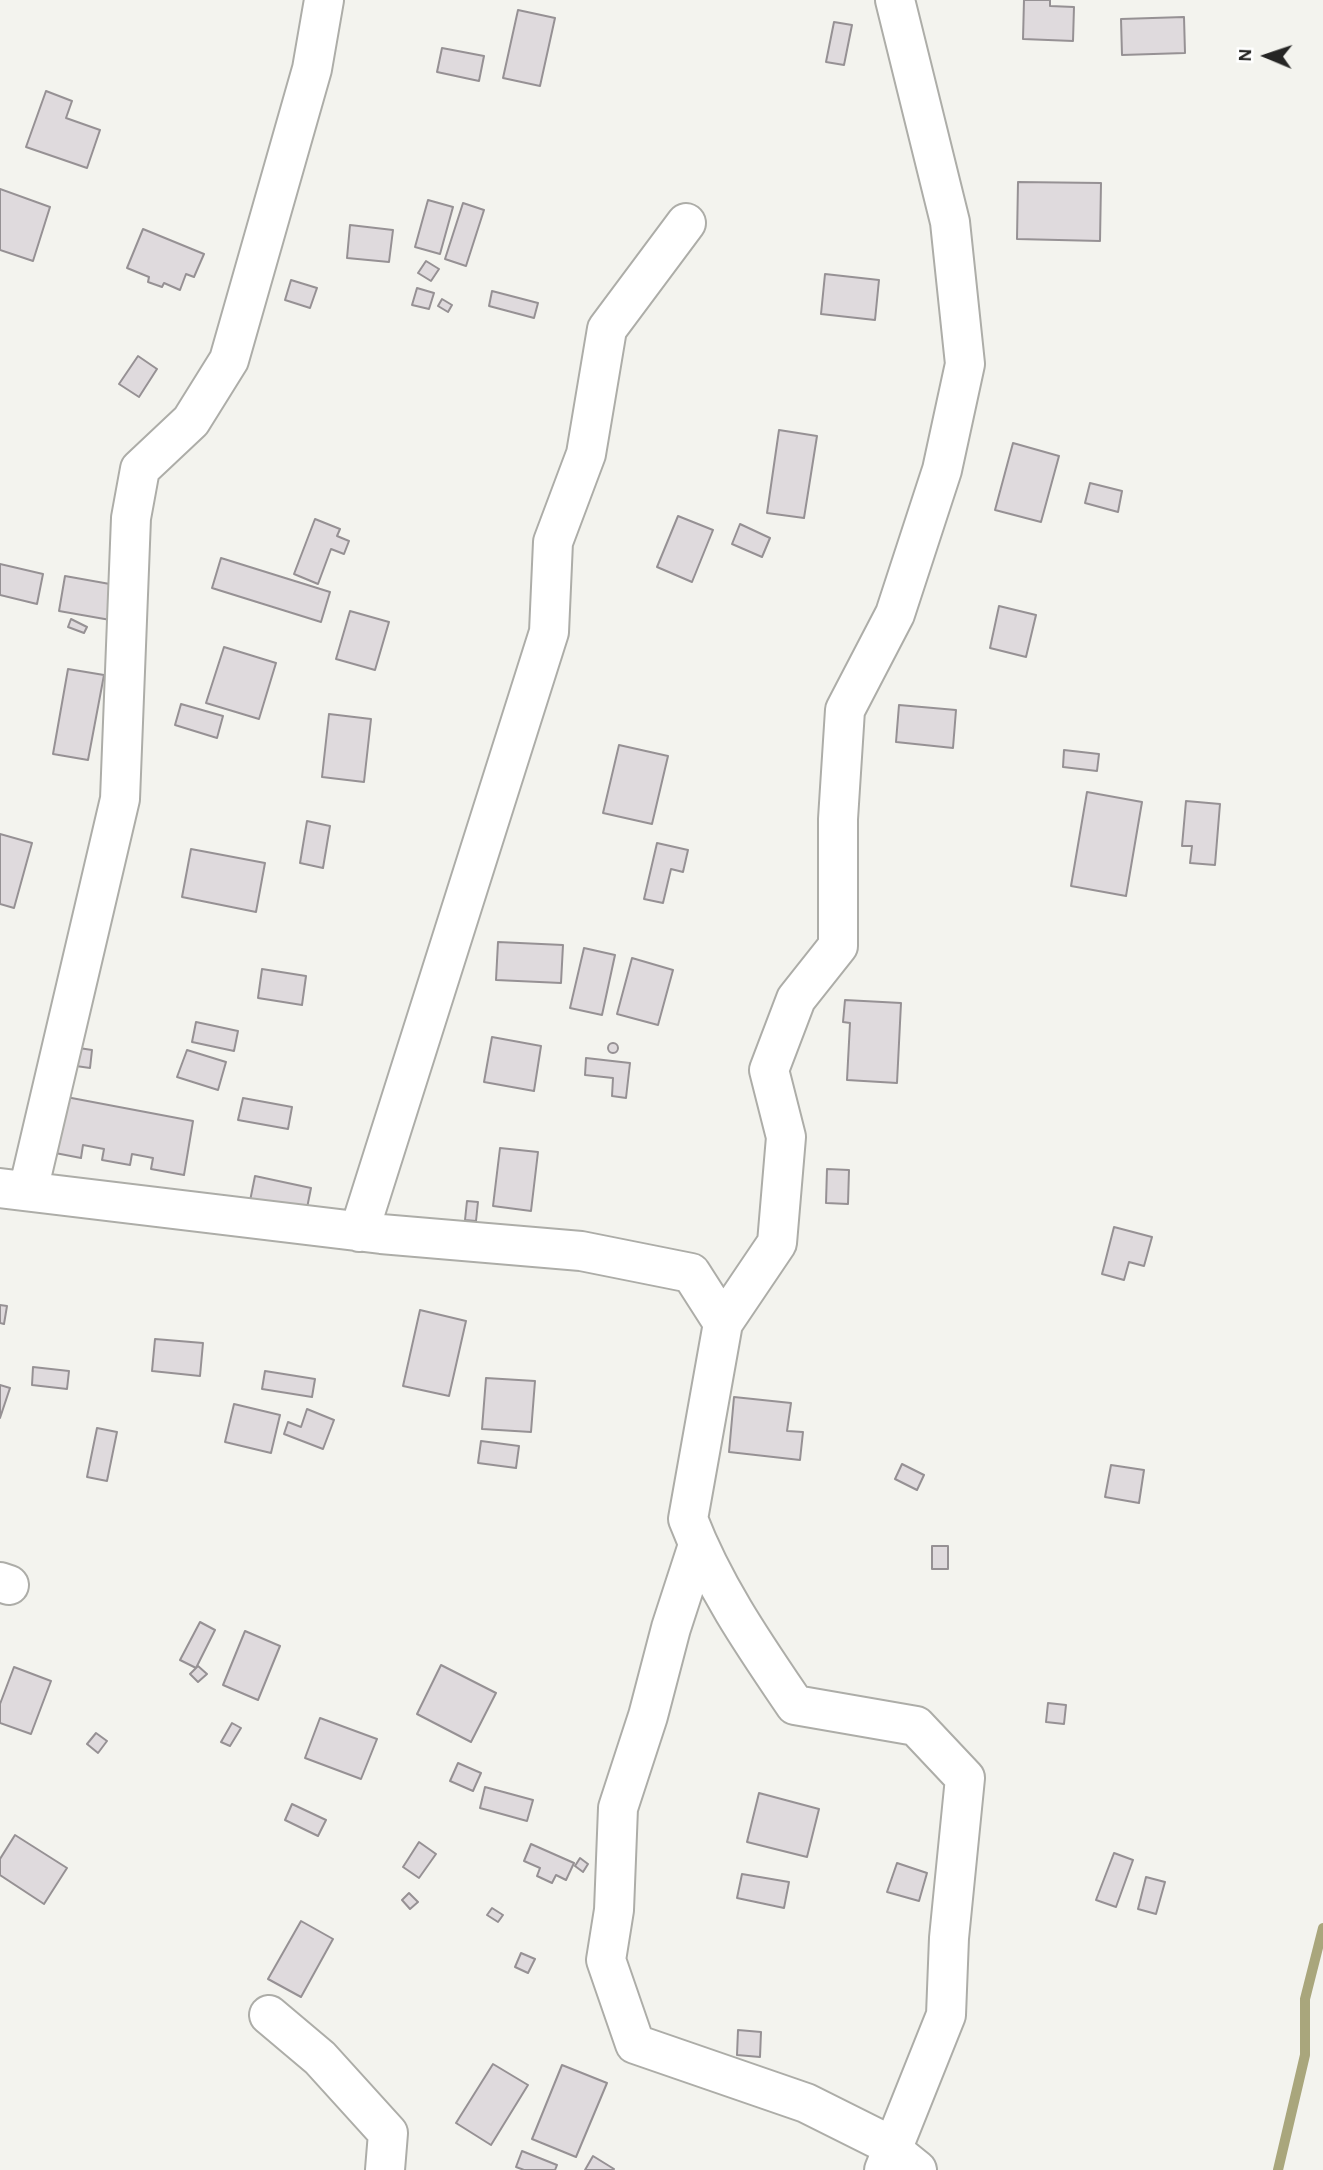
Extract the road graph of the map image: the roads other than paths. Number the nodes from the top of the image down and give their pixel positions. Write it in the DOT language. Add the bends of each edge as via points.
graph roads {
  1 [pos="324,0"];
  2 [pos="895,0"];
  3 [pos="686,223"];
  4 [pos="14,1189"];
  5 [pos="359,1232"];
  6 [pos="723,1323"];
  7 [pos="698,1545"];
  8 [pos="269,2015"];
  9 [pos="898,2163"];
  10 [pos="385,2170"];
  1 -- 4 [label="street" via="312,69 229,360 191,421 140,469 131,518 120,799"];
  2 -- 6 [label="street" via="950,222 965,364 942,470 895,614 845,710 838,819 838,946 796,999 769,1070 786,1137 777,1244"];
  3 -- 5 [label="street" via="607,329 586,454 552,542 549,632"];
  4 -- 5 [label="street"];
  5 -- 6 [label="street" via="581,1251 691,1273"];
  6 -- 7 [label="street" via="688,1519"];
  7 -- 9 [label="street" via="730,1608 795,1705 916,1726 965,1778 946,2015"];
  7 -- 9 [label="street" via="618,1808 614,1910 606,1960 635,2044 806,2103 880,2140"];
  8 -- 10 [label="street" via="320,2058 388,2133"];
}
